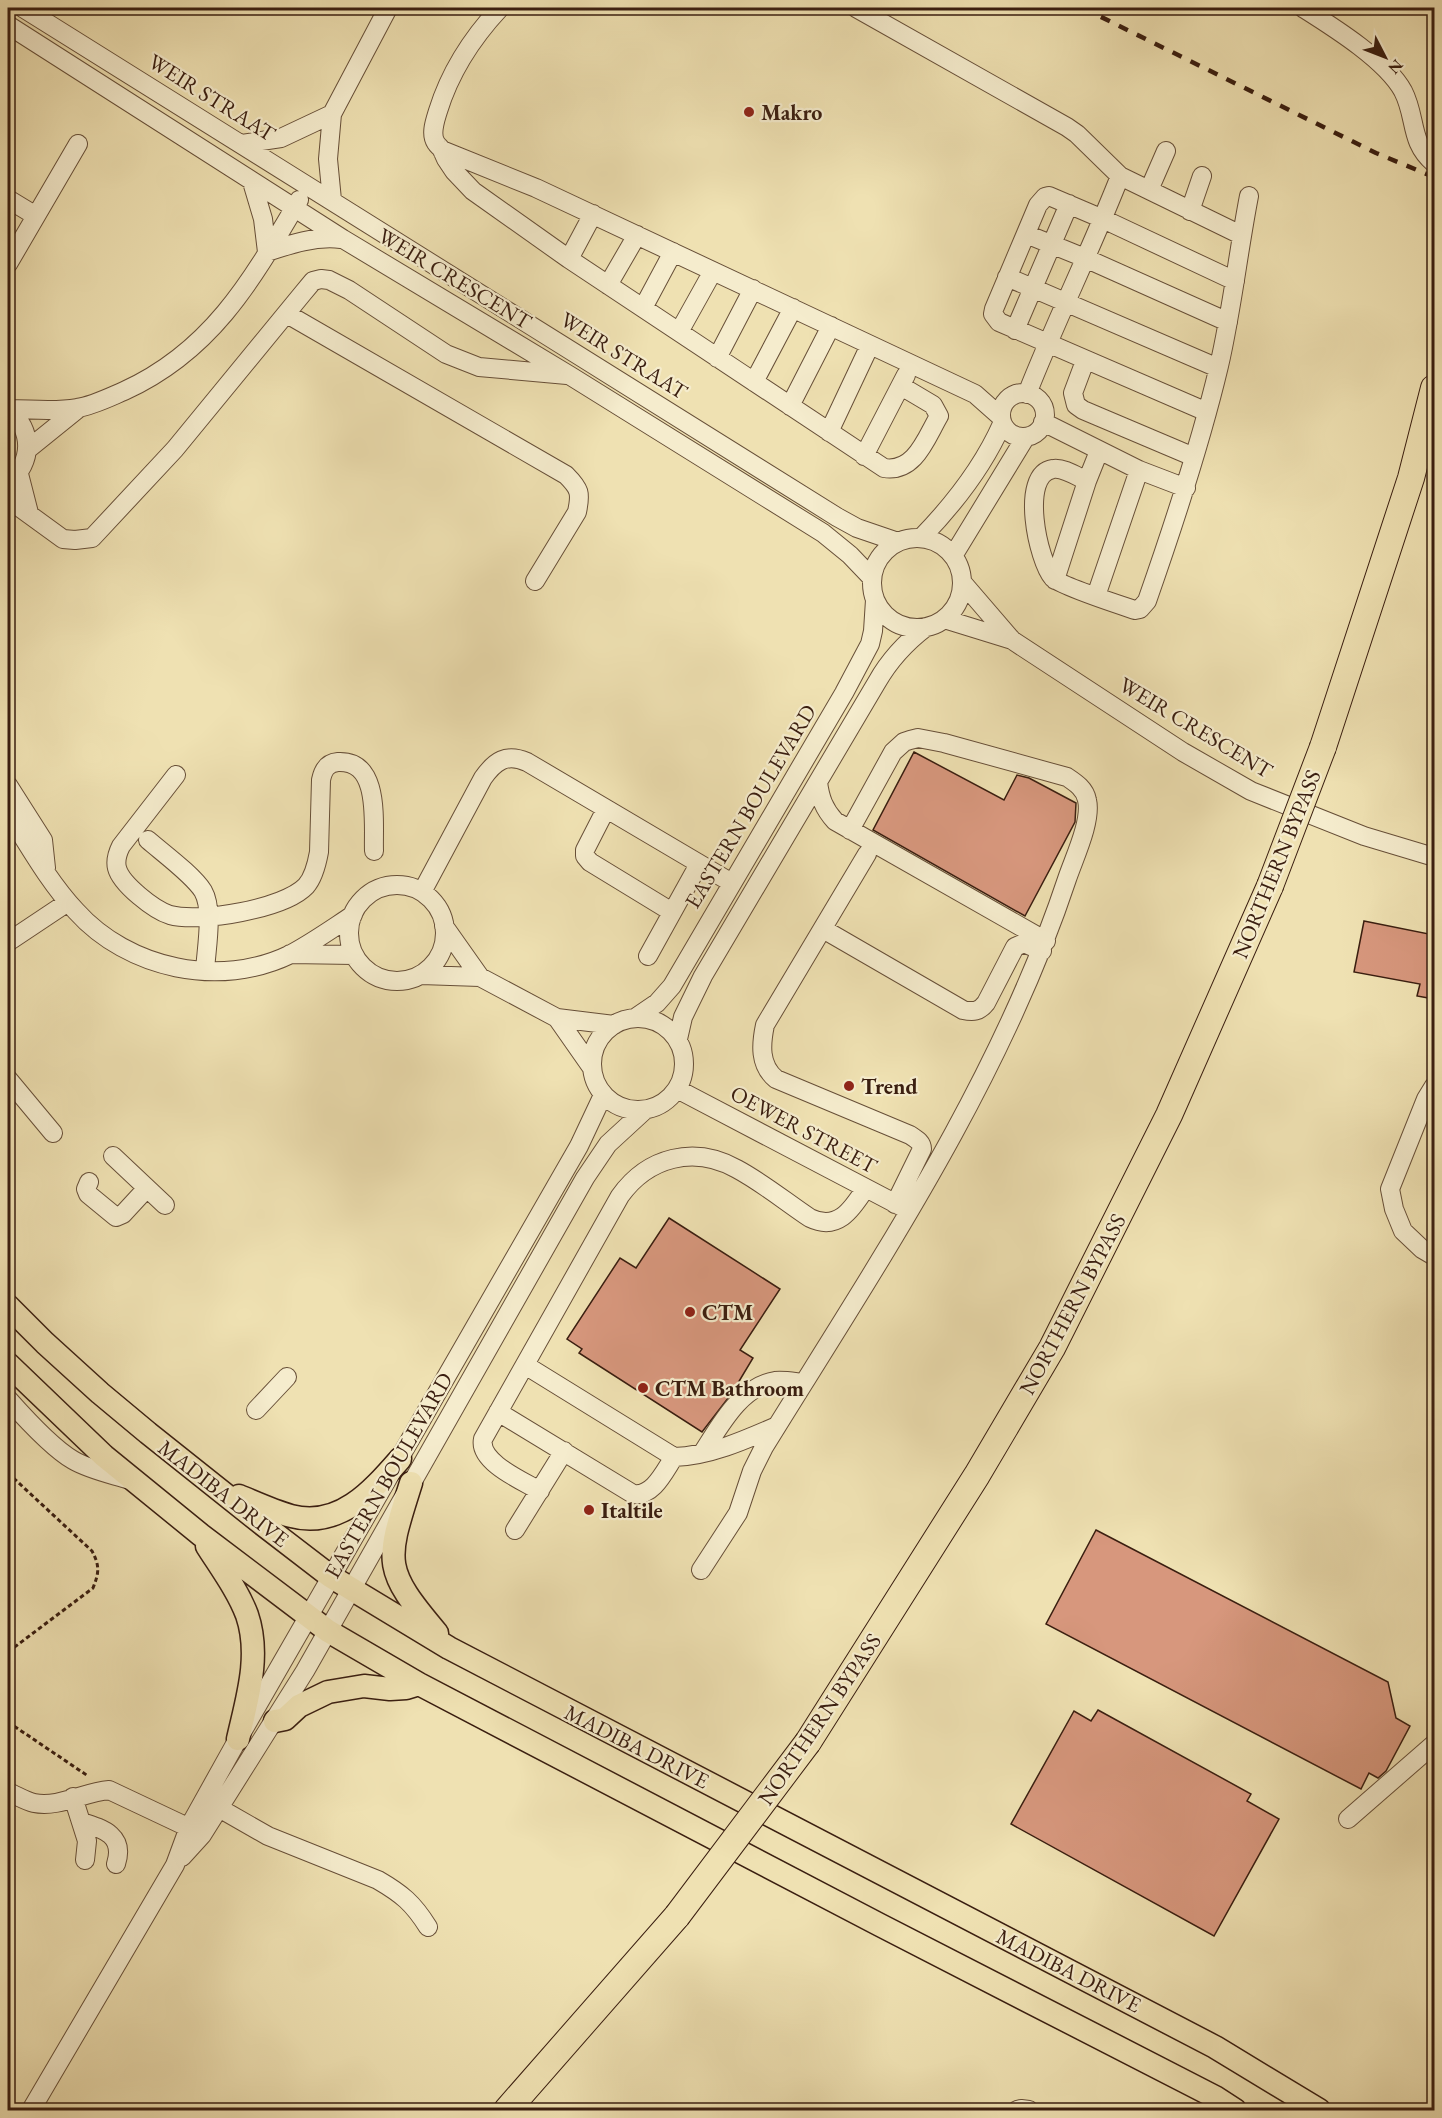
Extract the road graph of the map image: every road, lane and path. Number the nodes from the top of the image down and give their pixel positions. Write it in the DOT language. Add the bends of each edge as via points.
graph roads {
  1 [pos="23,8"];
  2 [pos="388,8"];
  3 [pos="500,8"];
  4 [pos="856,8"];
  5 [pos="1303,8"];
  6 [pos="8,25"];
  7 [pos="332,114"];
  8 [pos="78,144"];
  9 [pos="242,144"];
  10 [pos="442,150"];
  11 [pos="1166,151"];
  12 [pos="1434,163"];
  13 [pos="1120,176"];
  14 [pos="1202,176"];
  15 [pos="252,182"];
  16 [pos="307,185"];
  17 [pos="1149,190"];
  18 [pos="1249,196"];
  19 [pos="8,199"];
  20 [pos="332,200"];
  21 [pos="1069,204"];
  22 [pos="294,208"];
  23 [pos="1190,211"];
  24 [pos="593,214"];
  25 [pos="36,216"];
  26 [pos="1103,219"];
  27 [pos="1026,234"];
  28 [pos="637,235"];
  29 [pos="1241,235"];
  30 [pos="343,239"];
  31 [pos="1052,245"];
  32 [pos="267,252"];
  33 [pos="673,252"];
  34 [pos="1085,258"];
  35 [pos="569,259"];
  36 [pos="8,264"];
  37 [pos="713,271"];
  38 [pos="1007,277"];
  39 [pos="1235,280"];
  40 [pos="608,285"];
  41 [pos="1034,288"];
  42 [pos="753,290"];
  43 [pos="1065,301"];
  44 [pos="642,308"];
  45 [pos="793,308"];
  46 [pos="287,314"];
  47 [pos="1228,322"];
  48 [pos="831,326"];
  49 [pos="1015,330"];
  50 [pos="679,332"];
  51 [pos="1047,343"];
  52 [pos="870,345"];
  53 [pos="717,358"];
  54 [pos="1085,361"];
  55 [pos="912,364"];
  56 [pos="1218,368"];
  57 [pos="569,375"];
  58 [pos="754,382"];
  59 [pos="901,386"];
  60 [pos="1434,388"];
  61 [pos="975,394"];
  62 [pos="1018,396"];
  63 [pos="790,406"];
  64 [pos="79,408"];
  65 [pos="8,409"];
  66 [pos="1207,412"];
  67 [pos="1001,420"];
  68 [pos="1043,422"];
  69 [pos="828,432"];
  70 [pos="1025,438"];
  71 [pos="27,450"];
  72 [pos="1099,451"];
  73 [pos="864,456"];
  74 [pos="1194,457"];
  75 [pos="1139,470"];
  76 [pos="13,479"];
  77 [pos="1087,481"];
  78 [pos="1186,488"];
  79 [pos="8,499"];
  80 [pos="29,513"];
  81 [pos="921,538"];
  82 [pos="898,542"];
  83 [pos="953,556"];
  84 [pos="872,578"];
  85 [pos="1055,580"];
  86 [pos="535,581"];
  87 [pos="962,582"];
  88 [pos="1096,596"];
  89 [pos="876,600"];
  90 [pos="944,619"];
  91 [pos="926,627"];
  92 [pos="1012,640"];
  93 [pos="176,776"];
  94 [pos="818,782"];
  95 [pos="8,785"];
  96 [pos="606,809"];
  97 [pos="8,813"];
  98 [pos="850,830"];
  99 [pos="148,840"];
  100 [pos="374,851"];
  101 [pos="867,854"];
  102 [pos="1434,857"];
  103 [pos="699,864"];
  104 [pos="46,871"];
  105 [pos="732,883"];
  106 [pos="422,892"];
  107 [pos="68,902"];
  108 [pos="672,912"];
  109 [pos="353,915"];
  110 [pos="208,918"];
  111 [pos="444,926"];
  112 [pos="823,929"];
  113 [pos="8,942"];
  114 [pos="1044,946"];
  115 [pos="290,954"];
  116 [pos="354,955"];
  117 [pos="648,956"];
  118 [pos="205,971"];
  119 [pos="421,975"];
  120 [pos="480,977"];
  121 [pos="557,1018"];
  122 [pos="635,1018"];
  123 [pos="614,1025"];
  124 [pos="678,1039"];
  125 [pos="592,1068"];
  126 [pos="8,1078"];
  127 [pos="1434,1086"];
  128 [pos="677,1089"];
  129 [pos="603,1095"];
  130 [pos="645,1110"];
  131 [pos="53,1133"];
  132 [pos="113,1156"];
  133 [pos="89,1182"];
  134 [pos="147,1188"];
  135 [pos="865,1189"];
  136 [pos="165,1204"];
  137 [pos="902,1208"];
  138 [pos="1434,1256"];
  139 [pos="8,1306"];
  140 [pos="8,1364"];
  141 [pos="525,1365"];
  142 [pos="287,1377"];
  143 [pos="803,1383"];
  144 [pos="8,1399"];
  145 [pos="256,1410"];
  146 [pos="498,1412"];
  147 [pos="777,1426"];
  148 [pos="564,1451"];
  149 [pos="703,1452"];
  150 [pos="674,1457"];
  151 [pos="400,1459"];
  152 [pos="8,1473"];
  153 [pos="208,1481"];
  154 [pos="135,1482"];
  155 [pos="411,1483"];
  156 [pos="540,1491"];
  157 [pos="515,1530"];
  158 [pos="201,1535"];
  159 [pos="701,1570"];
  160 [pos="330,1576"];
  161 [pos="351,1589"];
  162 [pos="307,1615"];
  163 [pos="328,1630"];
  164 [pos="449,1648"];
  165 [pos="8,1652"];
  166 [pos="419,1684"];
  167 [pos="274,1721"];
  168 [pos="8,1722"];
  169 [pos="238,1739"];
  170 [pos="1434,1744"];
  171 [pos="109,1790"];
  172 [pos="8,1792"];
  173 [pos="74,1797"];
  174 [pos="219,1808"];
  175 [pos="1348,1819"];
  176 [pos="82,1822"];
  177 [pos="195,1831"];
  178 [pos="85,1860"];
  179 [pos="116,1864"];
  180 [pos="428,1927"];
  181 [pos="31,2110"];
  182 [pos="507,2110"];
  183 [pos="1017,2110"];
  184 [pos="1029,2110"];
  185 [pos="1235,2110"];
  186 [pos="1319,2110"];
  1 -- 9 [label="street, WEIR STRAAT"];
  2 -- 7 [label="street"];
  3 -- 10 [label="street" via="467,49 444,93 434,126 436,143"];
  4 -- 13 [label="street" via="1077,134"];
  5 -- 12 [label="street" via="1362,49 1395,80 1410,109 1417,142"];
  6 -- 15 [label="street, WEIR CRESCENT"];
  7 -- 9 [label="street" via="281,138"];
  7 -- 20 [label="street" via="328,159"];
  8 -- 25 [label="street"];
  9 -- 16 [label="street, WEIR STRAAT"];
  10 -- 24 [label="street"];
  10 -- 35 [label="street" via="454,171 473,191"];
  11 -- 17 [label="street"];
  13 -- 17 [label="street"];
  13 -- 26 [label="street"];
  14 -- 23 [label="street"];
  15 -- 22 [label="street, WEIR CRESCENT"];
  15 -- 32 [label="street" via="263,219"];
  16 -- 20 [label="street, WEIR STRAAT"];
  16 -- 22 [label="street"];
  17 -- 23 [label="street"];
  18 -- 29 [label="street"];
  19 -- 25 [label="street"];
  20 -- 82 [label="street, WEIR STRAAT" via="837,517"];
  21 -- 26 [label="street"];
  21 -- 27 [label="street" via="1045,197"];
  21 -- 31 [label="street"];
  22 -- 30 [label="street, WEIR CRESCENT"];
  22 -- 32 [label="street"];
  23 -- 29 [label="street"];
  24 -- 28 [label="street"];
  24 -- 35 [label="street"];
  25 -- 36 [label="street"];
  26 -- 34 [label="street"];
  26 -- 39 [label="street"];
  27 -- 31 [label="street"];
  27 -- 38 [label="street"];
  28 -- 33 [label="street"];
  28 -- 40 [label="street"];
  29 -- 39 [label="street"];
  30 -- 32 [label="street" via="298,242"];
  30 -- 57 [label="street, WEIR CRESCENT"];
  31 -- 34 [label="street"];
  31 -- 41 [label="street"];
  32 -- 64 [label="street" via="226,314 171,365 146,381"];
  33 -- 37 [label="street"];
  33 -- 44 [label="street"];
  34 -- 43 [label="street"];
  34 -- 47 [label="street"];
  35 -- 40 [label="street"];
  37 -- 42 [label="street"];
  37 -- 50 [label="street"];
  38 -- 41 [label="street"];
  38 -- 49 [label="street" via="993,314"];
  39 -- 47 [label="street"];
  40 -- 44 [label="street"];
  41 -- 43 [label="street"];
  41 -- 49 [label="street"];
  42 -- 45 [label="street"];
  42 -- 53 [label="street"];
  43 -- 51 [label="street"];
  43 -- 56 [label="street"];
  44 -- 50 [label="street"];
  45 -- 48 [label="street"];
  45 -- 58 [label="street"];
  46 -- 57 [label="street" via="313,281 329,280 446,354 479,368"];
  46 -- 80 [label="street" via="175,449 92,538 63,539"];
  46 -- 86 [label="street" via="566,475 579,488 578,512"];
  47 -- 56 [label="street"];
  48 -- 52 [label="street"];
  48 -- 63 [label="street"];
  49 -- 51 [label="street"];
  50 -- 53 [label="street"];
  51 -- 54 [label="street"];
  51 -- 62 [label="street"];
  52 -- 55 [label="street"];
  52 -- 69 [label="street"];
  53 -- 58 [label="street"];
  54 -- 66 [label="street"];
  54 -- 74 [label="street" via="1073,393 1078,406"];
  55 -- 59 [label="street"];
  55 -- 61 [label="street"];
  56 -- 66 [label="street"];
  57 -- 84 [label="street, WEIR CRESCENT" via="823,533"];
  58 -- 63 [label="street"];
  59 -- 73 [label="street"];
  59 -- 73 [label="street" via="933,405 939,416 917,455 907,464 884,468"];
  60 -- 182 [label="highway, NORTHERN BYPASS, bridge" via="1411,478 1323,747 1270,886 1169,1115 1052,1348 977,1475 808,1742 676,1916"];
  61 -- 62 [label="street"];
  61 -- 67 [label="street"];
  62 -- 67 [label="street" via="1002,410"];
  62 -- 68 [label="street" via="1038,399 1044,411"];
  63 -- 69 [label="street"];
  64 -- 65 [label="street"];
  64 -- 71 [label="street"];
  65 -- 71 [label="street" via="20,420"];
  66 -- 74 [label="street"];
  67 -- 70 [label="street" via="1012,435"];
  67 -- 81 [label="street" via="983,462"];
  68 -- 70 [label="street" via="1038,431"];
  68 -- 72 [label="street"];
  69 -- 73 [label="street"];
  70 -- 83 [label="street"];
  71 -- 76 [label="street"];
  72 -- 75 [label="street"];
  72 -- 77 [label="street"];
  74 -- 78 [label="street"];
  75 -- 78 [label="street"];
  75 -- 88 [label="street"];
  76 -- 80 [label="street"];
  77 -- 85 [label="street"];
  77 -- 85 [label="street" via="1057,468 1044,473 1037,487 1036,531 1044,561"];
  78 -- 88 [label="street" via="1143,607 1135,610"];
  79 -- 80 [label="street"];
  81 -- 82 [label="street"];
  81 -- 83 [label="street" via="939,544"];
  82 -- 84 [label="street" via="877,563"];
  83 -- 87 [label="street" via="960,567"];
  84 -- 89 [label="street"];
  85 -- 88 [label="street"];
  87 -- 90 [label="street" via="954,609"];
  87 -- 92 [label="street"];
  89 -- 91 [label="street" via="896,622"];
  89 -- 105 [label="street, EASTERN BOULEVARD" via="873,631 865,655"];
  90 -- 91 [label="street"];
  90 -- 92 [label="street"];
  91 -- 94 [label="street, EASTERN BOULEVARD" via="889,662"];
  92 -- 102 [label="street, WEIR CRESCENT" via="1183,752 1251,791 1364,836"];
  93 -- 110 [label="street" via="121,846 117,868 127,884 162,912"];
  94 -- 98 [label="street" via="823,806 835,821"];
  94 -- 124 [label="street, EASTERN BOULEVARD" via="703,976 683,1017"];
  95 -- 104 [label="street" via="43,840"];
  96 -- 103 [label="street"];
  96 -- 106 [label="street" via="527,762 502,759 483,778"];
  96 -- 108 [label="street" via="585,856"];
  97 -- 104 [label="street"];
  98 -- 114 [label="street"];
  98 -- 114 [label="street" via="893,752 904,742 918,738 1067,777 1085,793 1087,813"];
  99 -- 110 [label="street" via="198,885 206,898"];
  100 -- 110 [label="street" via="369,780 359,768 335,762 322,771 319,852 306,885 278,903"];
  101 -- 112 [label="street"];
  103 -- 105 [label="street"];
  103 -- 108 [label="street"];
  104 -- 107 [label="street"];
  105 -- 122 [label="street, EASTERN BOULEVARD" via="672,986 657,1003"];
  106 -- 109 [label="street" via="395,884 380,888 366,896"];
  106 -- 111 [label="street" via="437,905"];
  107 -- 113 [label="street"];
  107 -- 118 [label="street" via="93,927 130,952 172,967"];
  108 -- 117 [label="street"];
  109 -- 115 [label="street"];
  109 -- 116 [label="street" via="349,940"];
  110 -- 118 [label="street"];
  111 -- 119 [label="street" via="441,951"];
  111 -- 120 [label="street"];
  112 -- 114 [label="street" via="972,1012 986,1003 1015,947 1024,943"];
  112 -- 137 [label="street" via="765,1025 762,1056 776,1078 918,1140 922,1149"];
  114 -- 137 [label="street" via="963,1119"];
  115 -- 116 [label="street"];
  115 -- 118 [label="street" via="260,965"];
  116 -- 119 [label="street" via="363,967 391,981"];
  119 -- 120 [label="street"];
  120 -- 121 [label="street"];
  121 -- 123 [label="street"];
  121 -- 125 [label="street"];
  122 -- 123 [label="street, EASTERN BOULEVARD"];
  122 -- 124 [label="street" via="659,1022"];
  123 -- 125 [label="street" via="599,1040"];
  124 -- 128 [label="street, EASTERN BOULEVARD" via="685,1064"];
  125 -- 129 [label="street"];
  126 -- 131 [label="street"];
  127 -- 138 [label="street" via="1390,1189 1403,1231"];
  128 -- 130 [label="street, EASTERN BOULEVARD" via="669,1100"];
  128 -- 135 [label="street, OEWER STREET"];
  129 -- 130 [label="street" via="615,1105"];
  129 -- 151 [label="street, EASTERN BOULEVARD" via="579,1146"];
  130 -- 155 [label="street, EASTERN BOULEVARD" via="608,1144 585,1178"];
  132 -- 134 [label="street"];
  133 -- 134 [label="street" via="88,1194 116,1217"];
  134 -- 136 [label="street"];
  135 -- 137 [label="street, OEWER STREET"];
  135 -- 141 [label="street" via="837,1220 818,1222 736,1168 713,1160 681,1157 657,1163 633,1180 620,1196"];
  137 -- 143 [label="street"];
  139 -- 153 [label="main road, MADIBA DRIVE" via="100,1393"];
  140 -- 154 [label="main road, MADIBA DRIVE"];
  141 -- 146 [label="street"];
  141 -- 150 [label="street"];
  142 -- 145 [label="street"];
  143 -- 147 [label="street"];
  143 -- 149 [label="street" via="773,1382 748,1394"];
  144 -- 154 [label="street" via="74,1461"];
  146 -- 148 [label="street"];
  146 -- 156 [label="street" via="483,1439 485,1453 492,1462"];
  147 -- 149 [label="street"];
  147 -- 159 [label="street" via="752,1471 738,1513"];
  148 -- 150 [label="street" via="639,1495 654,1486"];
  148 -- 156 [label="street"];
  149 -- 150 [label="street"];
  151 -- 153 [label="main road" via="364,1497 344,1511 322,1517 293,1517"];
  151 -- 160 [label="street, EASTERN BOULEVARD"];
  152 -- 165 [label="path" via="99,1562 93,1588"];
  153 -- 160 [label="main road, MADIBA DRIVE"];
  154 -- 158 [label="main road, MADIBA DRIVE"];
  155 -- 161 [label="street, EASTERN BOULEVARD"];
  155 -- 164 [label="main road" via="393,1545 394,1570 408,1599"];
  156 -- 157 [label="street"];
  158 -- 162 [label="main road, MADIBA DRIVE"];
  158 -- 169 [label="main road" via="237,1594 252,1634 251,1681"];
  160 -- 161 [label="main road, MADIBA DRIVE"];
  160 -- 162 [label="street, EASTERN BOULEVARD"];
  161 -- 163 [label="street, EASTERN BOULEVARD"];
  161 -- 164 [label="main road, MADIBA DRIVE"];
  162 -- 163 [label="main road, MADIBA DRIVE"];
  162 -- 169 [label="street, EASTERN BOULEVARD"];
  163 -- 166 [label="main road, MADIBA DRIVE"];
  163 -- 167 [label="street, EASTERN BOULEVARD"];
  164 -- 186 [label="main road, MADIBA DRIVE" via="1215,2047"];
  166 -- 167 [label="main road" via="328,1692 299,1706 285,1719"];
  166 -- 185 [label="main road, MADIBA DRIVE"];
  167 -- 174 [label="street, EASTERN BOULEVARD"];
  168 -- 171 [label="path"];
  169 -- 177 [label="street, EASTERN BOULEVARD"];
  170 -- 175 [label="street"];
  171 -- 173 [label="street"];
  171 -- 177 [label="street"];
  172 -- 173 [label="street" via="42,1803"];
  173 -- 176 [label="street"];
  174 -- 177 [label="street, EASTERN BOULEVARD"];
  174 -- 180 [label="street" via="268,1836 394,1889 416,1907"];
  176 -- 178 [label="street" via="87,1841"];
  176 -- 179 [label="street" via="112,1835 119,1852"];
  177 -- 181 [label="street, EASTERN BOULEVARD"];
  183 -- 184 [label="street"];
}
